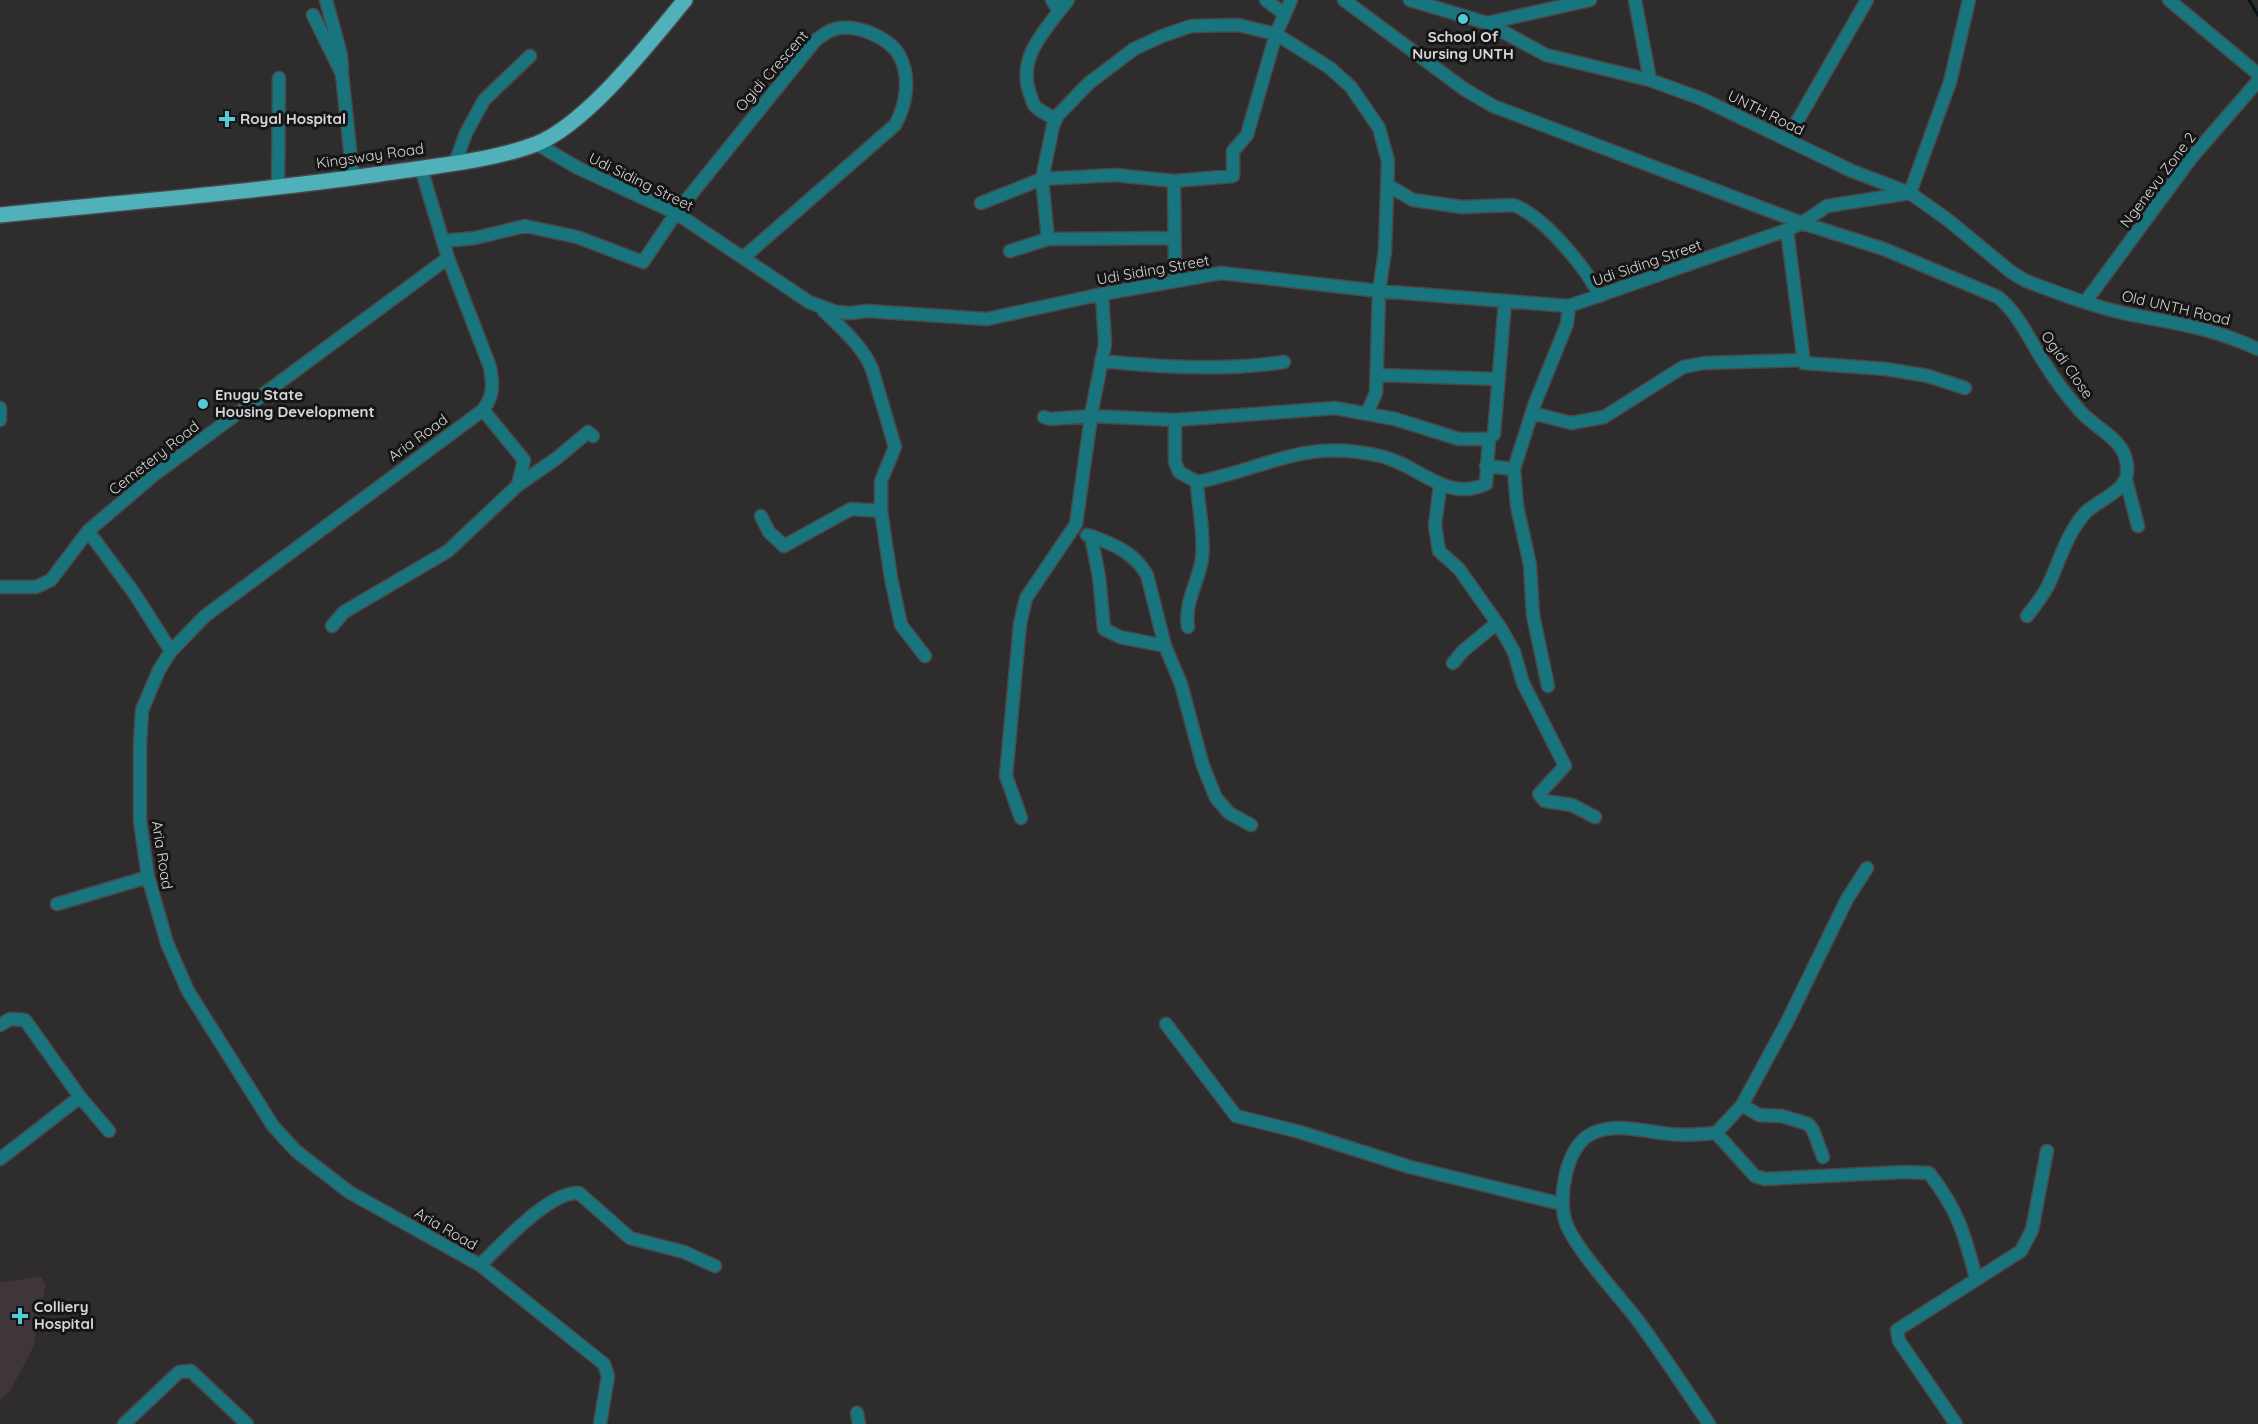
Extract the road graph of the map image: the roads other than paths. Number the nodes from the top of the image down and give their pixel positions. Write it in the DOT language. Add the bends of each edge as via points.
graph roads {
  1 [pos="326,0"];
  2 [pos="685,0"];
  3 [pos="1052,0"];
  4 [pos="1068,0"];
  5 [pos="1266,0"];
  6 [pos="1291,0"];
  7 [pos="1344,0"];
  8 [pos="1410,0"];
  9 [pos="1590,0"];
  10 [pos="1635,0"];
  11 [pos="1867,0"];
  12 [pos="1969,0"];
  13 [pos="2169,0"];
  14 [pos="1059,11"];
  15 [pos="1284,14"];
  16 [pos="313,15"];
  17 [pos="1487,23"];
  18 [pos="1276,34"];
  19 [pos="530,56"];
  20 [pos="342,74"];
  21 [pos="2258,74"];
  22 [pos="279,78"];
  23 [pos="1650,80"];
  24 [pos="2258,81"];
  25 [pos="1055,119"];
  26 [pos="1787,139"];
  27 [pos="537,144"];
  28 [pos="455,163"];
  29 [pos="421,168"];
  30 [pos="353,178"];
  31 [pos="1042,180"];
  32 [pos="1174,181"];
  33 [pos="278,186"];
  34 [pos="1389,186"];
  35 [pos="1910,193"];
  36 [pos="981,203"];
  37 [pos="676,213"];
  38 [pos="0,214"];
  39 [pos="1802,224"];
  40 [pos="1787,230"];
  41 [pos="1172,238"];
  42 [pos="1048,239"];
  43 [pos="443,241"];
  44 [pos="1010,250"];
  45 [pos="744,257"];
  46 [pos="448,258"];
  47 [pos="1175,281"];
  48 [pos="1379,291"];
  49 [pos="1102,294"];
  50 [pos="1600,296"];
  51 [pos="2086,301"];
  52 [pos="1505,302"];
  53 [pos="1569,306"];
  54 [pos="820,307"];
  55 [pos="2258,349"];
  56 [pos="1803,360"];
  57 [pos="1101,361"];
  58 [pos="1284,362"];
  59 [pos="1377,375"];
  60 [pos="1497,380"];
  61 [pos="1965,388"];
  62 [pos="0,408"];
  63 [pos="483,410"];
  64 [pos="1532,412"];
  65 [pos="1367,413"];
  66 [pos="1092,416"];
  67 [pos="1044,417"];
  68 [pos="0,420"];
  69 [pos="1175,420"];
  70 [pos="593,436"];
  71 [pos="1489,439"];
  72 [pos="1486,466"];
  73 [pos="1514,469"];
  74 [pos="2126,480"];
  75 [pos="1197,482"];
  76 [pos="518,485"];
  77 [pos="1440,486"];
  78 [pos="881,511"];
  79 [pos="761,516"];
  80 [pos="2138,526"];
  81 [pos="1075,530"];
  82 [pos="88,531"];
  83 [pos="1090,536"];
  84 [pos="0,587"];
  85 [pos="2027,616"];
  86 [pos="1497,623"];
  87 [pos="332,626"];
  88 [pos="1188,627"];
  89 [pos="1165,646"];
  90 [pos="171,651"];
  91 [pos="925,656"];
  92 [pos="1453,663"];
  93 [pos="1548,686"];
  94 [pos="1595,817"];
  95 [pos="1022,818"];
  96 [pos="1251,825"];
  97 [pos="1867,868"];
  98 [pos="148,877"];
  99 [pos="57,904"];
  100 [pos="1166,1024"];
  101 [pos="0,1025"];
  102 [pos="80,1097"];
  103 [pos="1742,1105"];
  104 [pos="109,1131"];
  105 [pos="1716,1133"];
  106 [pos="2047,1151"];
  107 [pos="1823,1157"];
  108 [pos="0,1159"];
  109 [pos="1562,1204"];
  110 [pos="480,1265"];
  111 [pos="714,1266"];
  112 [pos="1976,1278"];
  113 [pos="124,1424"];
  114 [pos="247,1424"];
  115 [pos="600,1424"];
  116 [pos="1709,1424"];
  117 [pos="1956,1424"];
  1 -- 20 [label="street"];
  2 -- 27 [label="main road, Kingsway Road" via="610,86 581,114"];
  3 -- 14 [label="street"];
  4 -- 14 [label="street"];
  5 -- 15 [label="street"];
  6 -- 15 [label="street"];
  7 -- 39 [label="street, Ogidi Close" via="1478,99"];
  8 -- 17 [label="street, UNTH Road"];
  9 -- 17 [label="street"];
  10 -- 23 [label="street"];
  11 -- 26 [label="street"];
  12 -- 35 [label="street" via="1950,82"];
  13 -- 21 [label="street"];
  14 -- 25 [label="street" via="1029,56 1025,82 1034,105"];
  15 -- 18 [label="street"];
  16 -- 20 [label="street"];
  17 -- 23 [label="street, UNTH Road" via="1546,55"];
  18 -- 25 [label="street" via="1214,24 1191,26 1162,36 1106,68"];
  18 -- 32 [label="street" via="1246,135 1233,151 1233,176"];
  18 -- 34 [label="street" via="1330,68 1370,112 1383,139"];
  19 -- 28 [label="street" via="484,100"];
  20 -- 30 [label="street"];
  22 -- 33 [label="street"];
  23 -- 26 [label="street, UNTH Road" via="1723,108"];
  24 -- 51 [label="street, Ngenevu Zone 2" via="2192,157"];
  25 -- 31 [label="street"];
  26 -- 35 [label="street, UNTH Road" via="1852,171"];
  27 -- 28 [label="main road, Kingsway Road"];
  27 -- 37 [label="street, Udi Siding Street" via="578,168"];
  28 -- 29 [label="main road, Kingsway Road"];
  29 -- 30 [label="main road, Kingsway Road"];
  29 -- 43 [label="street"];
  30 -- 33 [label="main road, Kingsway Road"];
  31 -- 32 [label="street" via="1115,175"];
  31 -- 36 [label="street"];
  31 -- 42 [label="street"];
  32 -- 41 [label="street"];
  33 -- 38 [label="main road, Kingsway Road"];
  34 -- 48 [label="street"];
  34 -- 50 [label="street" via="1413,200 1462,207 1521,208 1551,233 1593,280"];
  35 -- 39 [label="street, Udi Siding Street" via="1827,206"];
  35 -- 51 [label="street, UNTH Road" via="2011,272"];
  37 -- 43 [label="street, Ogidi Crescent" via="643,262 577,237 525,226"];
  37 -- 45 [label="street, Udi Siding Street"];
  37 -- 45 [label="street, Ogidi Crescent" via="785,75 826,32 844,27 860,30 892,45 901,58 906,100 895,125"];
  39 -- 40 [label="street, Udi Siding Street"];
  39 -- 74 [label="street, Ogidi Close" via="1913,260 1998,297 2009,306 2080,411 2124,451"];
  40 -- 50 [label="street, Udi Siding Street"];
  40 -- 56 [label="street"];
  41 -- 42 [label="street"];
  41 -- 47 [label="street"];
  42 -- 44 [label="street"];
  43 -- 46 [label="street"];
  45 -- 54 [label="street, Udi Siding Street"];
  46 -- 63 [label="street" via="490,367 492,394"];
  46 -- 82 [label="street, Cemetery Road" via="154,475"];
  47 -- 48 [label="street, Udi Siding Street" via="1221,273"];
  47 -- 49 [label="street, Udi Siding Street"];
  48 -- 52 [label="street, Udi Siding Street"];
  48 -- 59 [label="street"];
  49 -- 54 [label="street, Udi Siding Street" via="987,319 850,313"];
  49 -- 57 [label="street" via="1105,344"];
  50 -- 53 [label="street, Udi Siding Street"];
  51 -- 55 [label="street, Old UNTH Road" via="2127,314 2192,325 2234,337"];
  52 -- 53 [label="street, Udi Siding Street"];
  52 -- 60 [label="street"];
  53 -- 64 [label="street" via="1567,324"];
  54 -- 78 [label="street" via="853,340 872,369 895,447 881,481"];
  56 -- 61 [label="street" via="1807,365 1886,369 1928,376"];
  56 -- 64 [label="street" via="1683,367 1604,417 1571,423"];
  57 -- 58 [label="street" via="1193,369"];
  57 -- 66 [label="street"];
  59 -- 60 [label="street"];
  59 -- 65 [label="street" via="1376,393"];
  60 -- 71 [label="street" via="1494,434"];
  62 -- 68 [label="street"];
  63 -- 76 [label="street" via="524,460"];
  63 -- 90 [label="street, Aria Road" via="205,616"];
  64 -- 73 [label="street"];
  65 -- 69 [label="street" via="1335,408"];
  65 -- 71 [label="street" via="1459,439"];
  66 -- 67 [label="street"];
  66 -- 69 [label="street"];
  66 -- 81 [label="street"];
  69 -- 75 [label="street" via="1175,462 1179,472"];
  70 -- 76 [label="street" via="588,432"];
  71 -- 72 [label="street"];
  72 -- 73 [label="street"];
  72 -- 77 [label="street" via="1483,486"];
  73 -- 93 [label="street" via="1517,506 1530,566 1533,615"];
  74 -- 80 [label="street, Ogidi Close"];
  74 -- 85 [label="street" via="2088,510 2071,531 2046,589"];
  75 -- 77 [label="street" via="1288,455 1337,448 1395,460"];
  75 -- 88 [label="street" via="1202,558 1188,600"];
  76 -- 87 [label="street" via="448,551 344,612"];
  77 -- 86 [label="street" via="1435,525 1439,551 1459,569"];
  78 -- 79 [label="street" via="851,509 784,546 769,532"];
  78 -- 91 [label="street" via="901,625"];
  81 -- 83 [label="street"];
  81 -- 95 [label="street" via="1026,598 1020,624 1006,776"];
  82 -- 84 [label="street, Cemetery Road" via="45,584"];
  82 -- 90 [label="street"];
  83 -- 89 [label="street" via="1113,544 1142,565 1154,595"];
  83 -- 89 [label="street" via="1104,629 1120,637"];
  86 -- 92 [label="street"];
  86 -- 94 [label="street" via="1565,766 1539,794 1545,801 1572,805"];
  89 -- 96 [label="street" via="1181,684 1203,766 1216,798 1229,813"];
  90 -- 98 [label="street, Aria Road" via="142,710 140,821"];
  97 -- 103 [label="street" via="1847,899"];
  98 -- 99 [label="street"];
  98 -- 110 [label="street, Aria Road" via="167,943 188,991 285,1141 349,1192"];
  100 -- 109 [label="street" via="1236,1116 1410,1167"];
  101 -- 102 [label="street" via="10,1019 25,1020"];
  102 -- 104 [label="street"];
  102 -- 108 [label="street"];
  103 -- 105 [label="street"];
  103 -- 107 [label="street" via="1759,1115 1782,1116 1808,1124"];
  105 -- 109 [label="street" via="1670,1134 1616,1128 1593,1133 1584,1139 1571,1160 1564,1177"];
  105 -- 112 [label="street" via="1755,1176 1765,1179 1929,1173 1954,1207"];
  106 -- 112 [label="street" via="2026,1244"];
  109 -- 116 [label="street" via="1575,1240 1640,1323"];
  110 -- 111 [label="street" via="524,1223 572,1192 579,1193 630,1238 684,1252"];
  110 -- 115 [label="street, Aria Road" via="604,1364 608,1376"];
  112 -- 117 [label="street" via="1897,1330 1896,1335"];
  113 -- 114 [label="street" via="179,1372 191,1371"];
}
